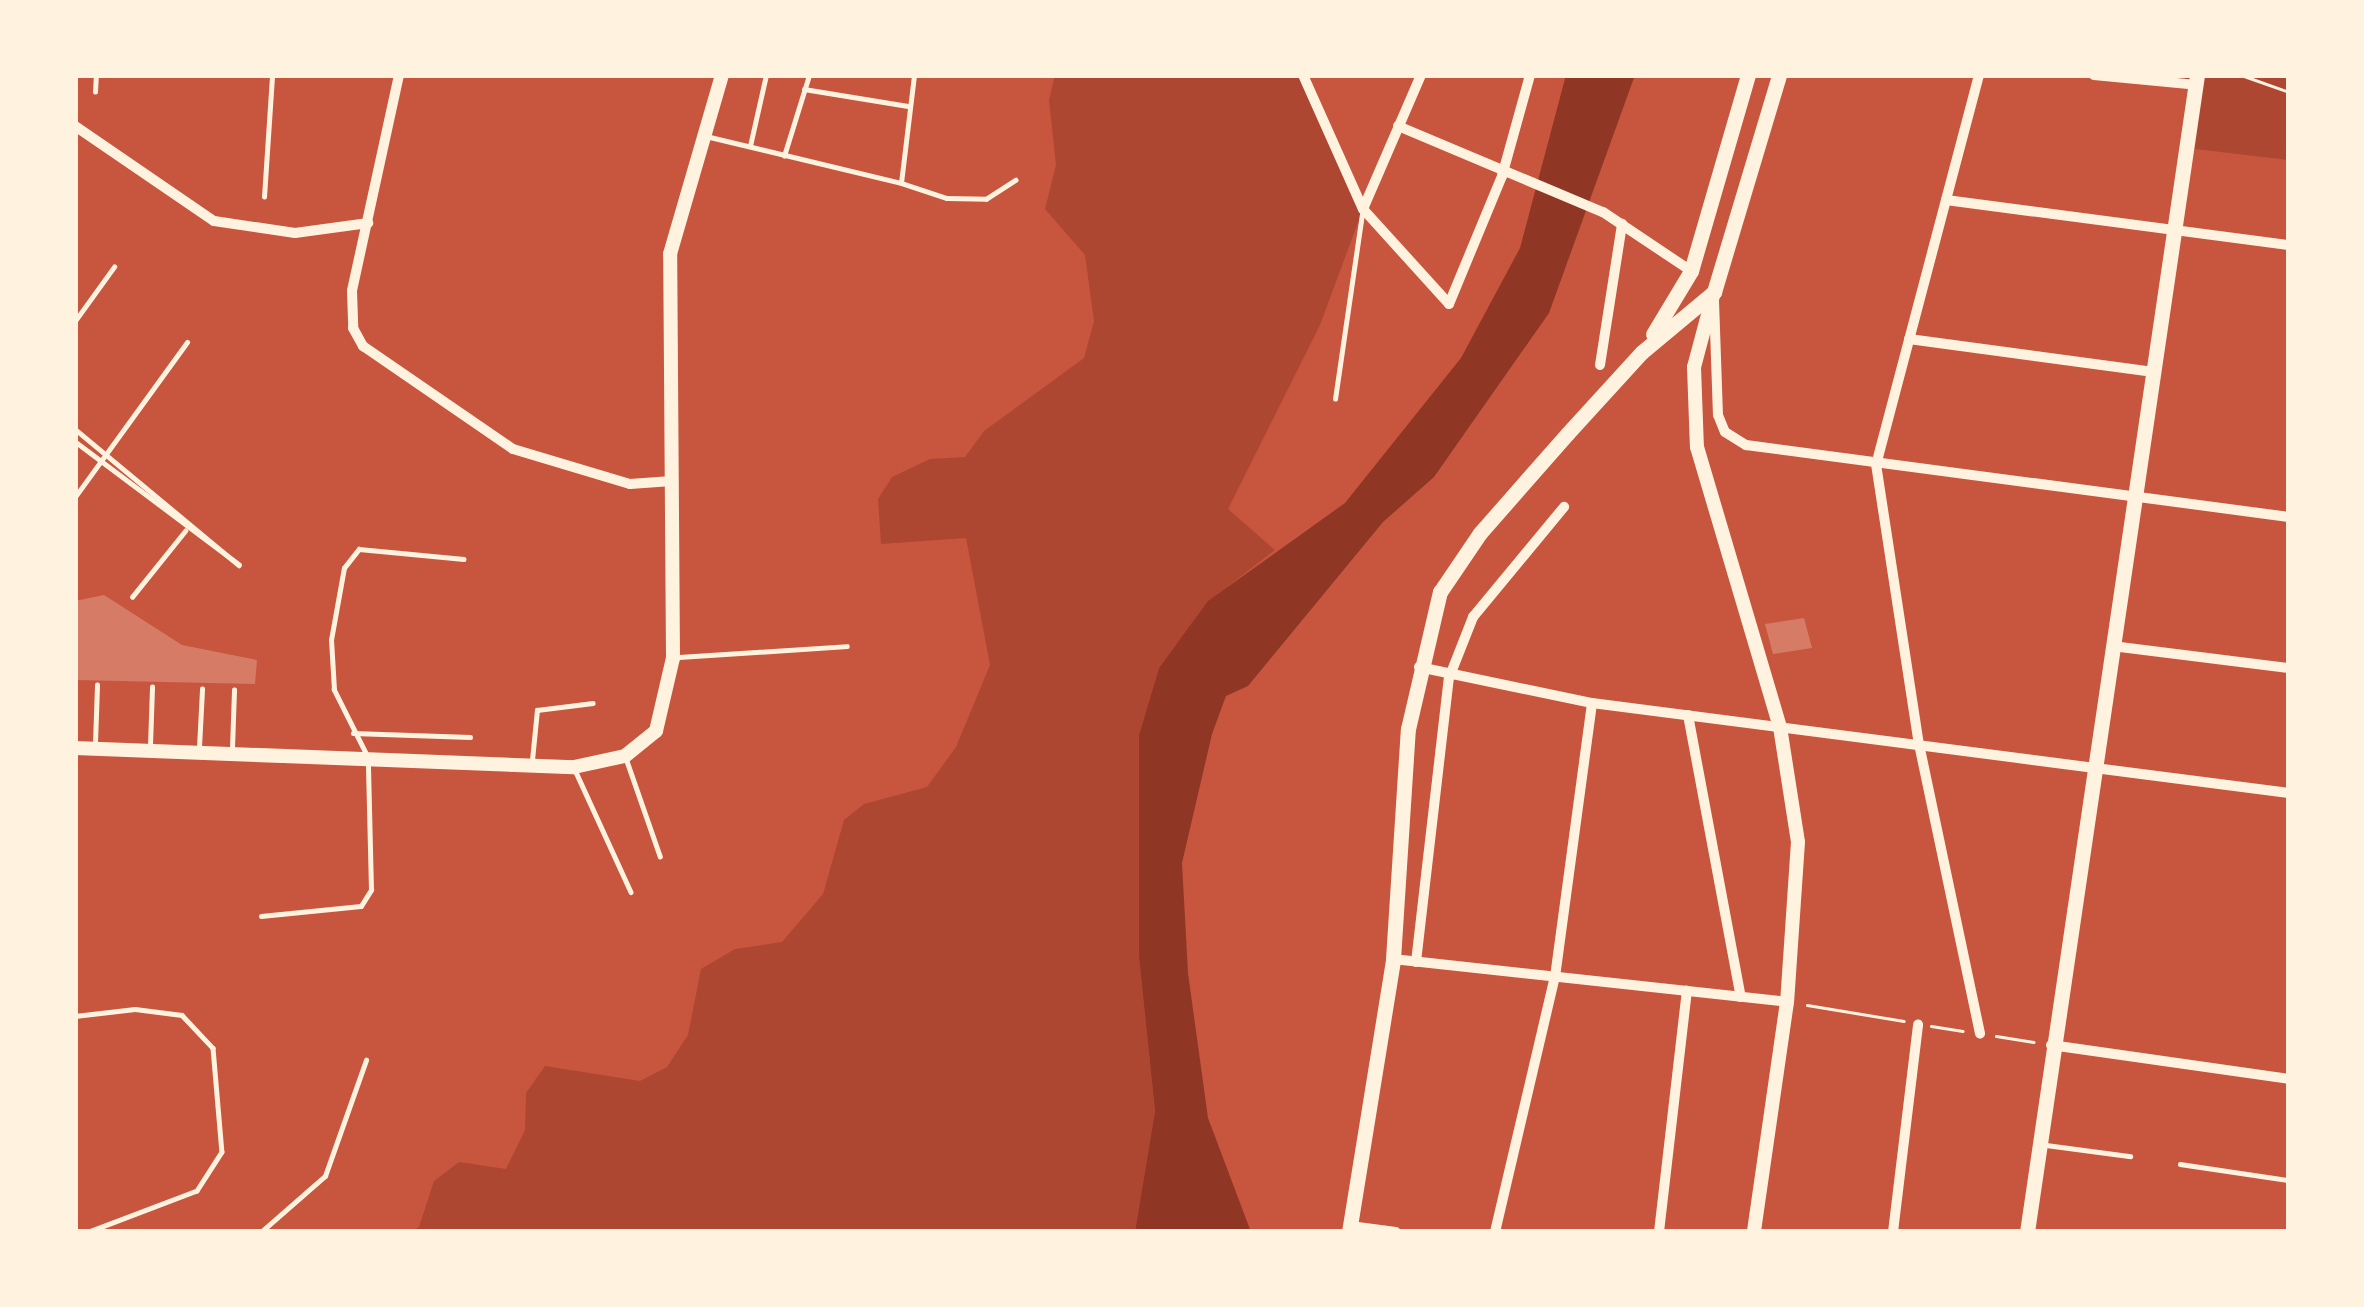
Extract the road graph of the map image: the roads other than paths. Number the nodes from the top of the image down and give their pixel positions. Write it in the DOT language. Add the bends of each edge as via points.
graph roads {
  1 [pos="96,75"];
  2 [pos="272,75"];
  3 [pos="399,75"];
  4 [pos="722,75"];
  5 [pos="766,75"];
  6 [pos="808,75"];
  7 [pos="914,75"];
  8 [pos="1303,75"];
  9 [pos="1421,75"];
  10 [pos="1530,75"];
  11 [pos="1748,75"];
  12 [pos="1779,75"];
  13 [pos="1979,75"];
  14 [pos="2094,75"];
  15 [pos="2197,80"];
  16 [pos="804,89"];
  17 [pos="95,92"];
  18 [pos="908,106"];
  19 [pos="75,125"];
  20 [pos="1398,126"];
  21 [pos="704,135"];
  22 [pos="749,148"];
  23 [pos="784,156"];
  24 [pos="1502,176"];
  25 [pos="1015,180"];
  26 [pos="901,183"];
  27 [pos="264,197"];
  28 [pos="1946,200"];
  29 [pos="1363,209"];
  30 [pos="368,224"];
  31 [pos="1622,224"];
  32 [pos="2174,231"];
  33 [pos="2289,245"];
  34 [pos="114,267"];
  35 [pos="1690,272"];
  36 [pos="1714,292"];
  37 [pos="75,321"];
  38 [pos="1909,339"];
  39 [pos="188,342"];
  40 [pos="1642,352"];
  41 [pos="1600,365"];
  42 [pos="2152,372"];
  43 [pos="1335,399"];
  44 [pos="75,430"];
  45 [pos="75,442"];
  46 [pos="106,454"];
  47 [pos="100,462"];
  48 [pos="1876,464"];
  49 [pos="672,481"];
  50 [pos="75,497"];
  51 [pos="2132,500"];
  52 [pos="1564,507"];
  53 [pos="2289,517"];
  54 [pos="186,529"];
  55 [pos="464,559"];
  56 [pos="133,597"];
  57 [pos="2108,645"];
  58 [pos="847,646"];
  59 [pos="673,658"];
  60 [pos="1419,667"];
  61 [pos="2289,668"];
  62 [pos="1449,678"];
  63 [pos="98,685"];
  64 [pos="152,687"];
  65 [pos="202,689"];
  66 [pos="234,690"];
  67 [pos="593,703"];
  68 [pos="1592,703"];
  69 [pos="1688,716"];
  70 [pos="1780,727"];
  71 [pos="353,733"];
  72 [pos="470,737"];
  73 [pos="1919,744"];
  74 [pos="75,748"];
  75 [pos="95,748"];
  76 [pos="150,751"];
  77 [pos="199,752"];
  78 [pos="232,754"];
  79 [pos="625,756"];
  80 [pos="368,759"];
  81 [pos="532,765"];
  82 [pos="574,766"];
  83 [pos="2089,769"];
  84 [pos="2289,793"];
  85 [pos="660,856"];
  86 [pos="631,892"];
  87 [pos="261,916"];
  88 [pos="1393,959"];
  89 [pos="1416,962"];
  90 [pos="1555,977"];
  91 [pos="1687,992"];
  92 [pos="1741,997"];
  93 [pos="1787,1002"];
  94 [pos="75,1016"];
  95 [pos="1918,1024"];
  96 [pos="1981,1034"];
  97 [pos="2051,1045"];
  98 [pos="366,1060"];
  99 [pos="2289,1079"];
  100 [pos="2038,1144"];
  101 [pos="2130,1156"];
  102 [pos="2180,1163"];
  103 [pos="2289,1180"];
  104 [pos="1350,1229"];
  105 [pos="89,1232"];
  106 [pos="261,1232"];
  107 [pos="1396,1232"];
  108 [pos="1495,1232"];
  109 [pos="1659,1232"];
  110 [pos="1754,1232"];
  111 [pos="1893,1232"];
  112 [pos="2027,1232"];
  1 -- 17 [label="lane"];
  2 -- 27 [label="lane"];
  3 -- 30 [label="street"];
  4 -- 21 [label="street"];
  5 -- 22 [label="lane"];
  6 -- 16 [label="lane"];
  7 -- 18 [label="lane"];
  8 -- 29 [label="street"];
  9 -- 20 [label="street"];
  10 -- 24 [label="street"];
  11 -- 35 [label="main road"];
  12 -- 36 [label="main road"];
  13 -- 28 [label="street"];
  14 -- 15 [label="street"];
  15 -- 32 [label="main road"];
  16 -- 18 [label="lane"];
  16 -- 23 [label="lane"];
  18 -- 26 [label="lane"];
  19 -- 30 [label="street" via="214,221 295,233"];
  20 -- 24 [label="street"];
  20 -- 29 [label="street"];
  21 -- 22 [label="lane"];
  21 -- 49 [label="street" via="670,254"];
  22 -- 23 [label="lane"];
  23 -- 26 [label="lane"];
  24 -- 29 [label="street" via="1456,303 1443,302"];
  24 -- 31 [label="street"];
  25 -- 26 [label="lane" via="986,199 947,198"];
  28 -- 32 [label="street"];
  28 -- 38 [label="street"];
  29 -- 43 [label="lane"];
  30 -- 49 [label="street" via="352,292 363,346 513,449 630,484"];
  31 -- 35 [label="street"];
  31 -- 41 [label="street"];
  32 -- 33 [label="street"];
  32 -- 42 [label="main road"];
  34 -- 37 [label="lane"];
  35 -- 40 [label="main road"];
  36 -- 40 [label="main road"];
  36 -- 48 [label="street" via="1725,431 1746,445"];
  36 -- 70 [label="street" via="1694,367 1697,447"];
  38 -- 42 [label="street"];
  38 -- 48 [label="street"];
  39 -- 46 [label="lane"];
  40 -- 60 [label="main road" via="1465,552 1440,592"];
  42 -- 51 [label="main road"];
  44 -- 46 [label="lane"];
  45 -- 47 [label="lane"];
  46 -- 47 [label="lane"];
  46 -- 54 [label="lane" via="239,565"];
  47 -- 50 [label="lane"];
  47 -- 54 [label="lane"];
  48 -- 51 [label="street"];
  48 -- 73 [label="street"];
  49 -- 59 [label="street"];
  51 -- 53 [label="street"];
  51 -- 57 [label="main road"];
  52 -- 62 [label="street" via="1473,617"];
  54 -- 56 [label="lane"];
  55 -- 71 [label="lane" via="359,549 344,568 332,657 334,691"];
  57 -- 61 [label="street"];
  57 -- 83 [label="main road"];
  58 -- 59 [label="lane"];
  59 -- 79 [label="street" via="667,709"];
  60 -- 62 [label="street"];
  60 -- 88 [label="main road"];
  62 -- 68 [label="street"];
  62 -- 89 [label="street"];
  63 -- 75 [label="lane"];
  64 -- 76 [label="lane"];
  65 -- 77 [label="lane"];
  66 -- 78 [label="lane"];
  67 -- 81 [label="lane" via="537,710"];
  68 -- 69 [label="street"];
  68 -- 90 [label="street"];
  69 -- 70 [label="street"];
  69 -- 92 [label="street"];
  70 -- 73 [label="street"];
  70 -- 93 [label="street" via="1798,842"];
  71 -- 72 [label="lane"];
  71 -- 80 [label="lane"];
  73 -- 83 [label="street"];
  73 -- 96 [label="street"];
  74 -- 75 [label="street"];
  75 -- 76 [label="street"];
  76 -- 77 [label="street"];
  77 -- 78 [label="street"];
  78 -- 80 [label="street"];
  79 -- 82 [label="street"];
  79 -- 85 [label="lane"];
  80 -- 81 [label="street"];
  80 -- 87 [label="lane" via="371,890 361,907"];
  81 -- 82 [label="street"];
  82 -- 86 [label="lane"];
  83 -- 84 [label="street"];
  83 -- 97 [label="main road"];
  88 -- 89 [label="street"];
  88 -- 104 [label="main road"];
  89 -- 90 [label="street"];
  90 -- 91 [label="street"];
  90 -- 108 [label="street"];
  91 -- 92 [label="street"];
  91 -- 109 [label="street"];
  92 -- 93 [label="street"];
  93 -- 110 [label="street"];
  94 -- 105 [label="lane" via="182,1015 213,1048 222,1152 197,1191"];
  95 -- 111 [label="street"];
  97 -- 99 [label="street"];
  97 -- 100 [label="main road"];
  98 -- 106 [label="lane" via="325,1176"];
  100 -- 101 [label="lane"];
  100 -- 112 [label="main road"];
  102 -- 103 [label="lane"];
  104 -- 107 [label="street"];
}
